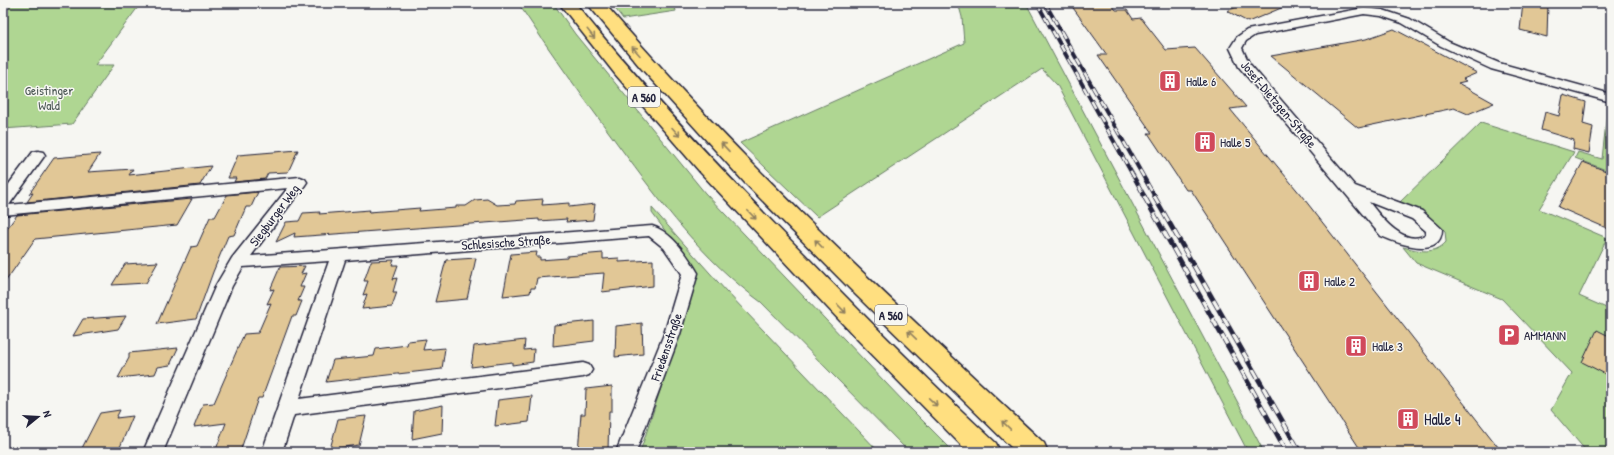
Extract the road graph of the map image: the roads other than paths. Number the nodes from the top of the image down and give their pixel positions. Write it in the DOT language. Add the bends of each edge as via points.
graph roads {
  1 [pos="567,3"];
  2 [pos="595,3"];
  3 [pos="1373,3"];
  4 [pos="1383,13"];
  5 [pos="1611,98"];
  6 [pos="38,155"];
  7 [pos="17,182"];
  8 [pos="3,183"];
  9 [pos="1351,190"];
  10 [pos="3,202"];
  11 [pos="3,210"];
  12 [pos="670,244"];
  13 [pos="339,255"];
  14 [pos="238,262"];
  15 [pos="583,370"];
  16 [pos="287,408"];
  17 [pos="153,452"];
  18 [pos="272,452"];
  19 [pos="626,452"];
  20 [pos="986,452"];
  21 [pos="1034,452"];
  1 -- 20 [label="highway, A 560, one-way" via="640,92 725,187 924,394"];
  21 -- 2 [label="highway, A 560, one-way" via="839,264 751,175 670,89"];
  3 -- 4 [label="street"];
  4 -- 5 [label="street, Josef-Dietzgen-Straße" via="1406,21 1445,44 1494,66"];
  4 -- 9 [label="street, Josef-Dietzgen-Straße" via="1364,11 1251,32 1241,39 1236,48 1243,64"];
  6 -- 7 [label="street"];
  7 -- 8 [label="street"];
  7 -- 10 [label="street"];
  9 -- 9 [label="street, Josef-Dietzgen-Straße" via="1386,232 1414,242 1429,240 1434,236 1434,229 1417,215"];
  11 -- 14 [label="street, Siegburger Weg" via="300,182"];
  12 -- 13 [label="street, Schlesische Straße" via="652,232"];
  12 -- 19 [label="street, Friedensstraße" via="690,273 672,334"];
  13 -- 14 [label="street, Schlesische Straße"];
  13 -- 16 [label="street"];
  14 -- 17 [label="street, Siegburger Weg" via="224,285"];
  15 -- 16 [label="street"];
  16 -- 18 [label="street"];
}
